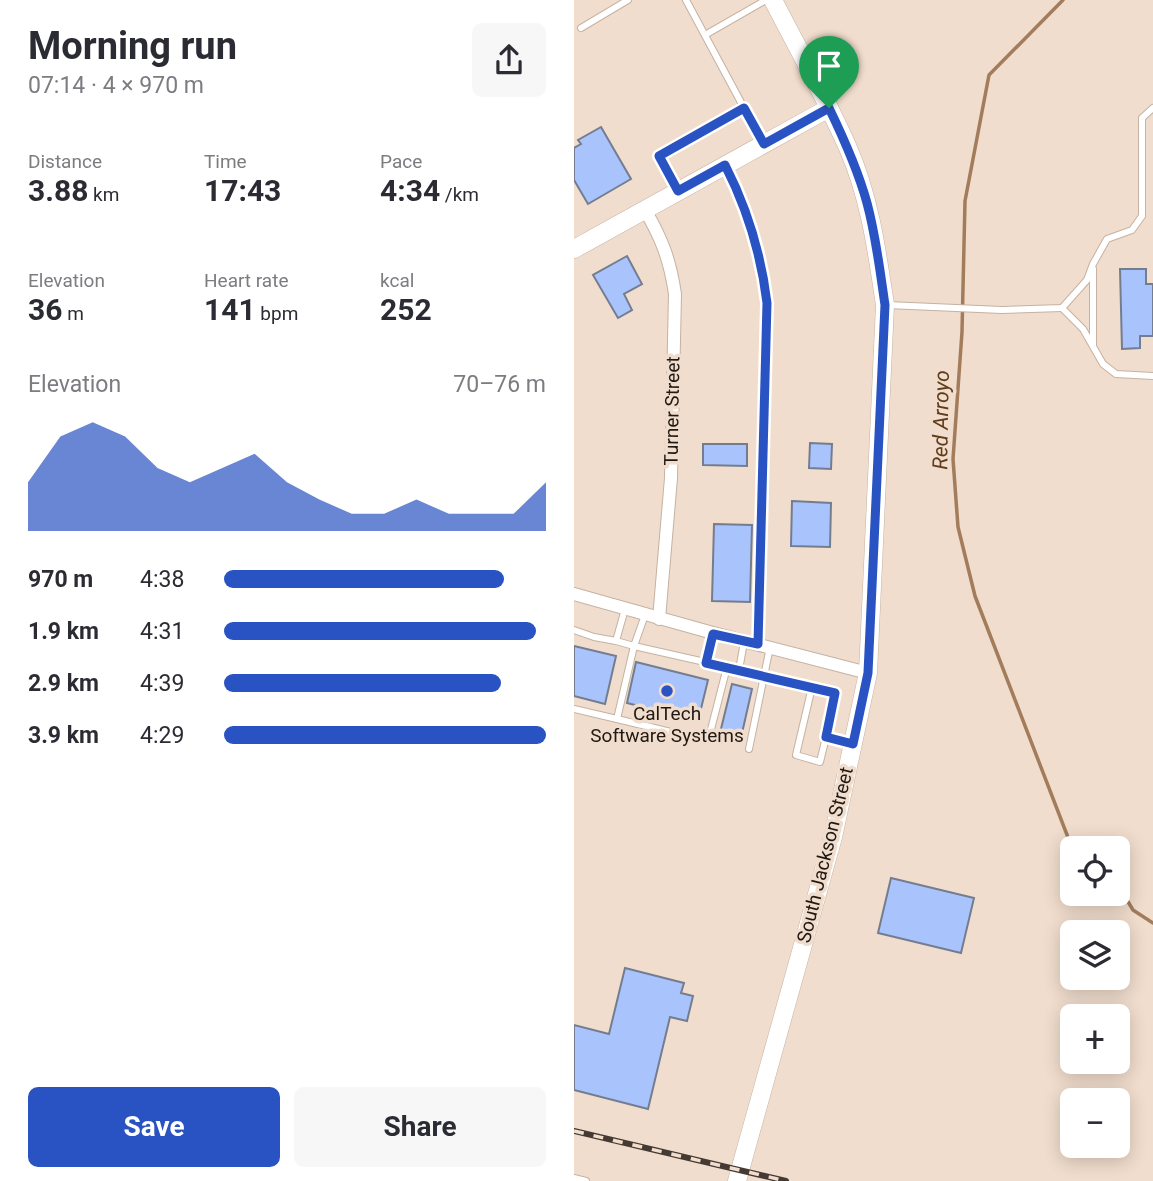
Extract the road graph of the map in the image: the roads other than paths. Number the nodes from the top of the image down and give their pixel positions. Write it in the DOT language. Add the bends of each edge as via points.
graph roads {
  1 [pos="628,0"];
  2 [pos="686,0"];
  3 [pos="766,0"];
  4 [pos="773,0"];
  5 [pos="581,28"];
  6 [pos="705,35"];
  7 [pos="744,108"];
  8 [pos="829,108"];
  9 [pos="1153,108"];
  10 [pos="764,144"];
  11 [pos="725,165"];
  12 [pos="678,191"];
  13 [pos="645,209"];
  14 [pos="574,249"];
  15 [pos="1093,264"];
  16 [pos="885,305"];
  17 [pos="1062,308"];
  18 [pos="1093,347"];
  19 [pos="1153,376"];
  20 [pos="574,594"];
  21 [pos="625,609"];
  22 [pos="645,615"];
  23 [pos="659,619"];
  24 [pos="574,630"];
  25 [pos="713,634"];
  26 [pos="616,641"];
  27 [pos="744,641"];
  28 [pos="634,646"];
  29 [pos="764,646"];
  30 [pos="706,663"];
  31 [pos="726,667"];
  32 [pos="739,670"];
  33 [pos="868,673"];
  34 [pos="765,676"];
  35 [pos="812,687"];
  36 [pos="574,709"];
  37 [pos="617,719"];
  38 [pos="826,737"];
  39 [pos="853,744"];
  40 [pos="749,749"];
  41 [pos="574,1178"];
  42 [pos="586,1181"];
  43 [pos="737,1181"];
  1 -- 5 [label="lane"];
  2 -- 6 [label="lane"];
  3 -- 6 [label="lane"];
  4 -- 8 [label="main road, South Jackson Street"];
  6 -- 7 [label="lane"];
  7 -- 10 [label="lane"];
  7 -- 12 [label="lane" via="659,156"];
  8 -- 10 [label="main road"];
  8 -- 16 [label="main road, South Jackson Street" via="867,203"];
  9 -- 15 [label="lane" via="1142,118 1142,216 1132,230 1107,239"];
  10 -- 11 [label="main road"];
  11 -- 12 [label="main road"];
  11 -- 29 [label="lane" via="753,229 767,303"];
  12 -- 13 [label="main road"];
  13 -- 14 [label="main road"];
  13 -- 23 [label="street, Turner Street" via="663,243 675,295 671,478"];
  15 -- 17 [label="lane" via="1087,280"];
  15 -- 18 [label="lane"];
  16 -- 17 [label="lane"];
  16 -- 33 [label="main road, South Jackson Street"];
  17 -- 18 [label="lane"];
  18 -- 19 [label="lane" via="1116,374"];
  20 -- 21 [label="street"];
  21 -- 22 [label="street"];
  21 -- 26 [label="lane"];
  22 -- 23 [label="street"];
  22 -- 28 [label="lane"];
  23 -- 25 [label="street"];
  24 -- 26 [label="lane"];
  25 -- 27 [label="street"];
  25 -- 30 [label="lane"];
  26 -- 28 [label="lane"];
  27 -- 29 [label="street"];
  27 -- 32 [label="lane"];
  28 -- 30 [label="lane"];
  28 -- 37 [label="lane"];
  29 -- 33 [label="street"];
  29 -- 34 [label="lane"];
  30 -- 31 [label="lane"];
  31 -- 32 [label="lane"];
  31 -- 37 [label="lane" via="708,741"];
  32 -- 34 [label="lane"];
  33 -- 39 [label="main road, South Jackson Street"];
  34 -- 35 [label="lane"];
  34 -- 40 [label="lane"];
  35 -- 38 [label="lane" via="835,693"];
  35 -- 38 [label="lane" via="796,755 820,762"];
  36 -- 37 [label="lane"];
  38 -- 39 [label="lane"];
  39 -- 43 [label="main road, South Jackson Street" via="833,837"];
  41 -- 42 [label="lane"];
}
